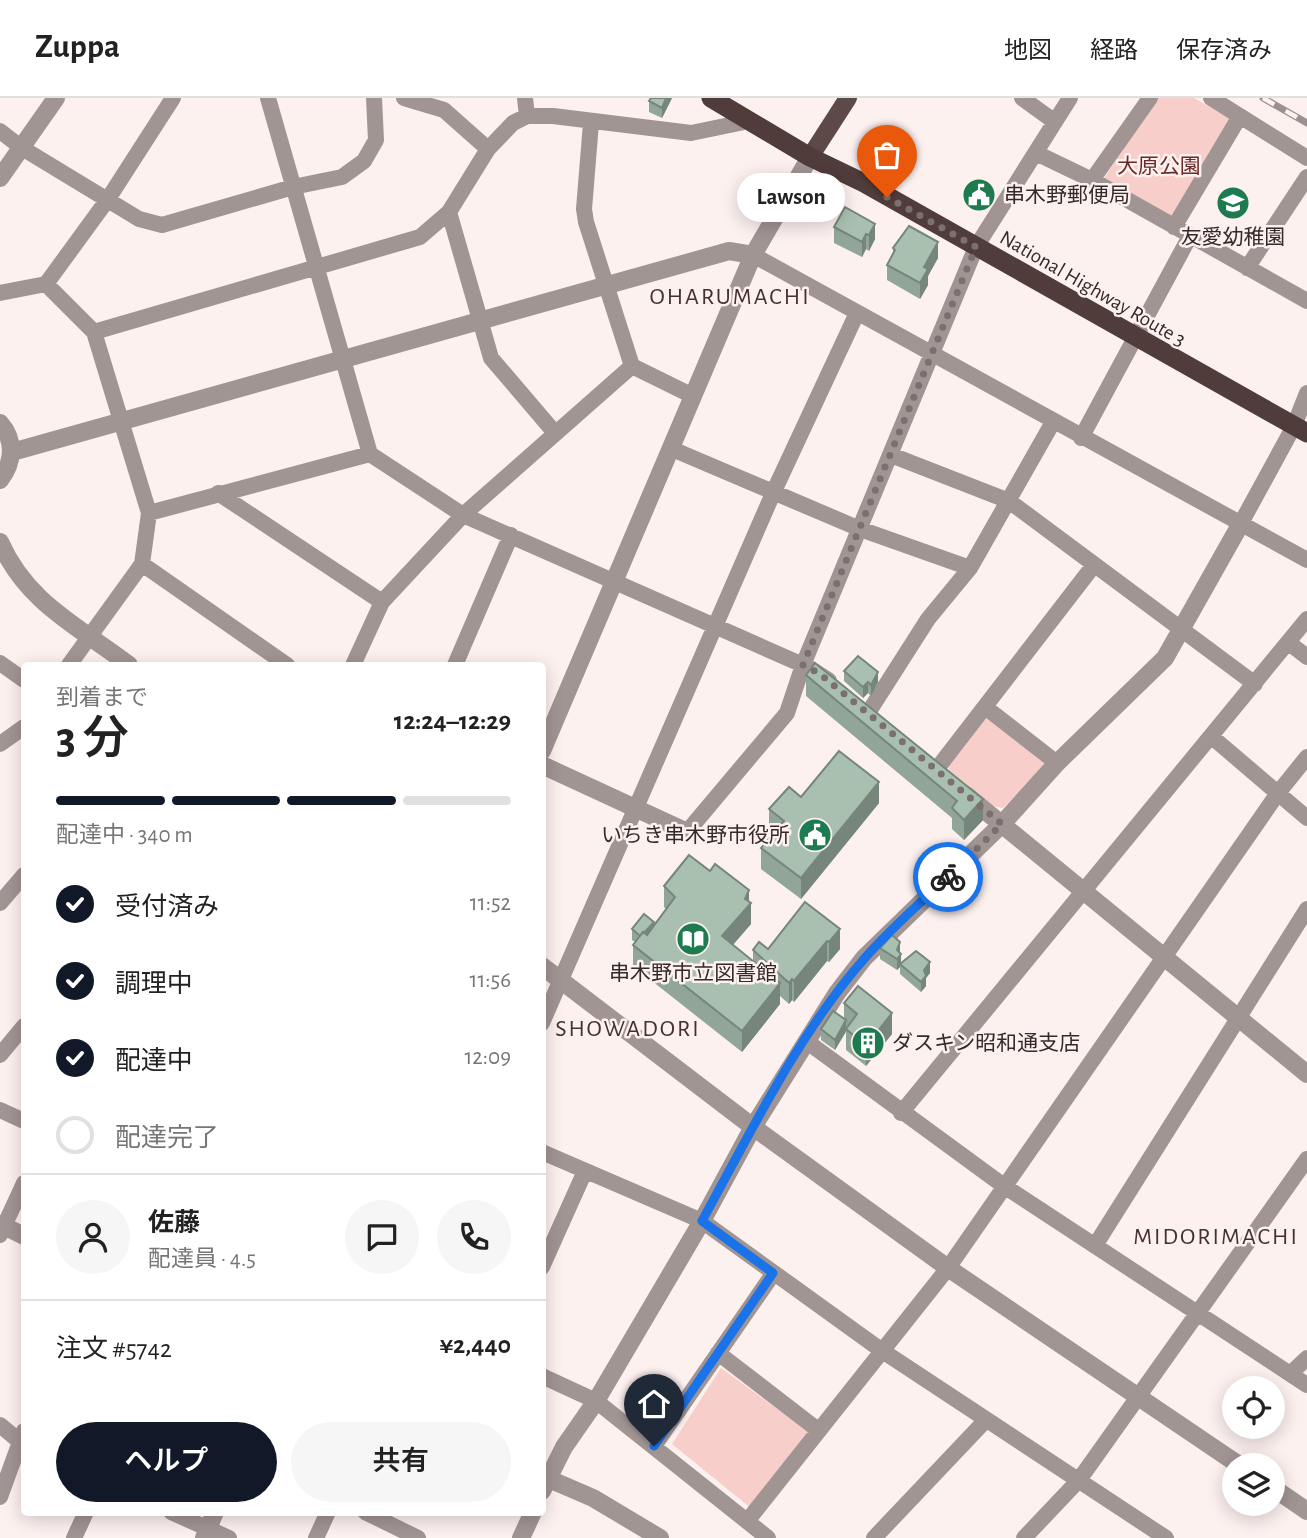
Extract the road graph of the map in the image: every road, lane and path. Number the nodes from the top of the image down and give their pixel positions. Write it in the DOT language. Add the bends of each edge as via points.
graph roads {
  1 [pos="56,98"];
  2 [pos="173,98"];
  3 [pos="268,98"];
  4 [pos="374,98"];
  5 [pos="404,98"];
  6 [pos="525,98"];
  7 [pos="713,98"];
  8 [pos="848,98"];
  9 [pos="1022,98"];
  10 [pos="1070,98"];
  11 [pos="1150,98"];
  12 [pos="1212,98"];
  13 [pos="527,116"];
  14 [pos="1240,116"];
  15 [pos="749,121"];
  16 [pos="1055,122"];
  17 [pos="591,123"];
  18 [pos="0,131"];
  19 [pos="22,148"];
  20 [pos="488,149"];
  21 [pos="1036,153"];
  22 [pos="810,158"];
  23 [pos="1307,158"];
  24 [pos="1307,177"];
  25 [pos="0,178"];
  26 [pos="1092,180"];
  27 [pos="293,187"];
  28 [pos="108,199"];
  29 [pos="449,212"];
  30 [pos="1174,227"];
  31 [pos="1190,236"];
  32 [pos="976,247"];
  33 [pos="753,255"];
  34 [pos="316,267"];
  35 [pos="1247,268"];
  36 [pos="46,284"];
  37 [pos="606,286"];
  38 [pos="0,293"];
  39 [pos="1307,301"];
  40 [pos="857,313"];
  41 [pos="480,322"];
  42 [pos="94,332"];
  43 [pos="1134,338"];
  44 [pos="931,354"];
  45 [pos="343,361"];
  46 [pos="632,366"];
  47 [pos="1307,393"];
  48 [pos="693,396"];
  49 [pos="1053,422"];
  50 [pos="0,423"];
  51 [pos="119,423"];
  52 [pos="1301,429"];
  53 [pos="555,433"];
  54 [pos="1081,438"];
  55 [pos="672,449"];
  56 [pos="12,452"];
  57 [pos="370,454"];
  58 [pos="891,455"];
  59 [pos="0,480"];
  60 [pos="774,491"];
  61 [pos="218,493"];
  62 [pos="1009,501"];
  63 [pos="149,513"];
  64 [pos="463,515"];
  65 [pos="1240,525"];
  66 [pos="860,529"];
  67 [pos="511,535"];
  68 [pos="0,542"];
  69 [pos="1307,561"];
  70 [pos="142,564"];
  71 [pos="1094,565"];
  72 [pos="970,568"];
  73 [pos="615,580"];
  74 [pos="382,602"];
  75 [pos="1307,619"];
  76 [pos="716,627"];
  77 [pos="1182,627"];
  78 [pos="90,636"];
  79 [pos="1289,643"];
  80 [pos="1307,657"];
  81 [pos="71,662"];
  82 [pos="125,662"];
  83 [pos="283,662"];
  84 [pos="354,662"];
  85 [pos="456,662"];
  86 [pos="0,663"];
  87 [pos="803,665"];
  88 [pos="21,678"];
  89 [pos="1255,684"];
  90 [pos="839,690"];
  91 [pos="985,707"];
  92 [pos="868,713"];
  93 [pos="21,730"];
  94 [pos="1212,737"];
  95 [pos="546,742"];
  96 [pos="0,744"];
  97 [pos="1307,757"];
  98 [pos="1057,763"];
  99 [pos="546,767"];
  100 [pos="941,774"];
  101 [pos="1278,793"];
  102 [pos="635,809"];
  103 [pos="1307,818"];
  104 [pos="1002,824"];
  105 [pos="687,832"];
  106 [pos="21,878"];
  107 [pos="1084,891"];
  108 [pos="0,903"];
  109 [pos="1307,909"];
  110 [pos="1164,957"];
  111 [pos="546,969"];
  112 [pos="562,980"];
  113 [pos="546,1014"];
  114 [pos="1239,1018"];
  115 [pos="21,1030"];
  116 [pos="806,1041"];
  117 [pos="0,1055"];
  118 [pos="1307,1074"];
  119 [pos="0,1110"];
  120 [pos="901,1113"];
  121 [pos="21,1120"];
  122 [pos="753,1127"];
  123 [pos="546,1154"];
  124 [pos="1307,1159"];
  125 [pos="585,1171"];
  126 [pos="1004,1186"];
  127 [pos="21,1189"];
  128 [pos="702,1221"];
  129 [pos="2,1229"];
  130 [pos="21,1235"];
  131 [pos="1096,1244"];
  132 [pos="546,1258"];
  133 [pos="948,1268"];
  134 [pos="773,1273"];
  135 [pos="1197,1313"];
  136 [pos="881,1350"];
  137 [pos="718,1353"];
  138 [pos="1307,1358"];
  139 [pos="1290,1374"];
  140 [pos="546,1378"];
  141 [pos="1307,1385"];
  142 [pos="1136,1396"];
  143 [pos="596,1401"];
  144 [pos="985,1421"];
  145 [pos="0,1426"];
  146 [pos="818,1430"];
  147 [pos="21,1439"];
  148 [pos="21,1445"];
  149 [pos="654,1446"];
  150 [pos="1222,1454"];
  151 [pos="546,1478"];
  152 [pos="1079,1480"];
  153 [pos="546,1483"];
  154 [pos="1285,1496"];
  155 [pos="0,1497"];
  156 [pos="1307,1511"];
  157 [pos="84,1516"];
  158 [pos="182,1516"];
  159 [pos="326,1516"];
  160 [pos="373,1516"];
  161 [pos="531,1516"];
  162 [pos="748,1520"];
  163 [pos="209,1526"];
  164 [pos="74,1538"];
  165 [pos="229,1538"];
  166 [pos="316,1538"];
  167 [pos="418,1538"];
  168 [pos="522,1538"];
  169 [pos="660,1538"];
  170 [pos="768,1538"];
  171 [pos="874,1538"];
  172 [pos="1024,1538"];
  173 [pos="1165,1538"];
  1 -- 19 [label="street"];
  2 -- 28 [label="street"];
  3 -- 27 [label="street"];
  4 -- 27 [label="street" via="376,140 363,161 342,177"];
  5 -- 20 [label="street" via="444,110"];
  6 -- 13 [label="street"];
  7 -- 15 [label="highway, National Highway Route 3"];
  8 -- 22 [label="main road"];
  9 -- 16 [label="street"];
  10 -- 16 [label="street"];
  11 -- 26 [label="street"];
  12 -- 14 [label="street"];
  13 -- 17 [label="street"];
  13 -- 20 [label="street" via="513,123"];
  14 -- 23 [label="street"];
  14 -- 30 [label="street"];
  15 -- 17 [label="street" via="691,133"];
  15 -- 22 [label="highway, National Highway Route 3"];
  16 -- 21 [label="street"];
  17 -- 37 [label="street" via="584,209"];
  18 -- 19 [label="street"];
  19 -- 25 [label="street"];
  19 -- 28 [label="street"];
  20 -- 29 [label="street"];
  21 -- 26 [label="street"];
  21 -- 32 [label="street"];
  22 -- 32 [label="highway, National Highway Route 3"];
  22 -- 33 [label="street"];
  24 -- 35 [label="street"];
  26 -- 30 [label="street"];
  27 -- 28 [label="street" via="162,225 139,219"];
  27 -- 34 [label="street"];
  28 -- 36 [label="street"];
  29 -- 34 [label="street" via="420,237"];
  29 -- 41 [label="street"];
  30 -- 31 [label="street"];
  31 -- 35 [label="street"];
  31 -- 43 [label="street"];
  32 -- 43 [label="highway, National Highway Route 3"];
  32 -- 44 [label="street"];
  33 -- 37 [label="street" via="729,251"];
  33 -- 40 [label="street"];
  33 -- 48 [label="street"];
  34 -- 42 [label="street"];
  34 -- 45 [label="street"];
  35 -- 39 [label="street"];
  36 -- 38 [label="street"];
  36 -- 42 [label="street"];
  37 -- 41 [label="street"];
  37 -- 46 [label="street"];
  40 -- 44 [label="street"];
  40 -- 60 [label="street"];
  41 -- 45 [label="street"];
  41 -- 53 [label="street" via="491,358"];
  42 -- 51 [label="street"];
  43 -- 52 [label="highway, National Highway Route 3"];
  43 -- 54 [label="street"];
  44 -- 49 [label="street"];
  44 -- 58 [label="street"];
  45 -- 51 [label="street"];
  45 -- 57 [label="street"];
  46 -- 48 [label="street"];
  46 -- 53 [label="street"];
  47 -- 52 [label="street"];
  48 -- 55 [label="street"];
  49 -- 54 [label="street"];
  49 -- 62 [label="street"];
  50 -- 56 [label="street"];
  51 -- 56 [label="street"];
  51 -- 63 [label="street"];
  52 -- 65 [label="street"];
  53 -- 64 [label="street"];
  54 -- 65 [label="street"];
  55 -- 60 [label="street"];
  55 -- 73 [label="street"];
  56 -- 59 [label="street"];
  57 -- 61 [label="street"];
  57 -- 64 [label="street"];
  58 -- 62 [label="street"];
  58 -- 66 [label="street"];
  60 -- 66 [label="street"];
  60 -- 76 [label="street"];
  61 -- 63 [label="street"];
  61 -- 74 [label="street"];
  62 -- 71 [label="street"];
  62 -- 72 [label="street"];
  63 -- 70 [label="street"];
  64 -- 67 [label="street"];
  64 -- 74 [label="street"];
  65 -- 69 [label="street"];
  65 -- 77 [label="street"];
  66 -- 72 [label="street"];
  66 -- 87 [label="street"];
  67 -- 73 [label="street"];
  67 -- 85 [label="street"];
  68 -- 78 [label="street" via="9,564 29,590"];
  70 -- 78 [label="street"];
  70 -- 83 [label="street"];
  71 -- 77 [label="street"];
  71 -- 91 [label="street"];
  72 -- 92 [label="street" via="928,619"];
  73 -- 76 [label="street"];
  73 -- 95 [label="street"];
  74 -- 84 [label="street"];
  75 -- 79 [label="street"];
  76 -- 87 [label="street"];
  76 -- 102 [label="street"];
  77 -- 89 [label="street"];
  77 -- 98 [label="street" via="1165,658"];
  78 -- 81 [label="street"];
  78 -- 82 [label="street"];
  79 -- 80 [label="street"];
  79 -- 89 [label="street"];
  86 -- 88 [label="street"];
  87 -- 90 [label="street"];
  87 -- 105 [label="street" via="787,713"];
  89 -- 94 [label="street"];
  91 -- 98 [label="street"];
  91 -- 100 [label="street"];
  93 -- 96 [label="street"];
  94 -- 101 [label="street"];
  94 -- 107 [label="street"];
  97 -- 101 [label="street"];
  98 -- 104 [label="street"];
  99 -- 102 [label="street"];
  100 -- 104 [label="street"];
  101 -- 103 [label="street"];
  101 -- 110 [label="street"];
  102 -- 105 [label="street"];
  102 -- 112 [label="street"];
  104 -- 107 [label="street"];
  104 -- 116 [label="street" via="864,958"];
  106 -- 108 [label="street"];
  107 -- 110 [label="street"];
  107 -- 120 [label="street"];
  109 -- 114 [label="street"];
  110 -- 114 [label="street"];
  110 -- 126 [label="street"];
  111 -- 112 [label="street"];
  112 -- 113 [label="street"];
  112 -- 122 [label="street"];
  114 -- 118 [label="street"];
  114 -- 131 [label="street"];
  115 -- 117 [label="street"];
  116 -- 120 [label="street"];
  116 -- 122 [label="street"];
  119 -- 121 [label="street"];
  120 -- 126 [label="street"];
  122 -- 128 [label="street"];
  122 -- 133 [label="street"];
  123 -- 125 [label="street"];
  124 -- 135 [label="street"];
  125 -- 128 [label="street"];
  125 -- 132 [label="street"];
  126 -- 131 [label="street"];
  126 -- 133 [label="street"];
  127 -- 129 [label="street"];
  128 -- 134 [label="street"];
  128 -- 143 [label="street"];
  129 -- 130 [label="street"];
  131 -- 135 [label="street"];
  133 -- 136 [label="street"];
  133 -- 142 [label="street"];
  134 -- 136 [label="street"];
  134 -- 137 [label="street"];
  135 -- 139 [label="street"];
  135 -- 142 [label="street"];
  136 -- 144 [label="street"];
  136 -- 146 [label="street"];
  137 -- 146 [label="street"];
  137 -- 149 [label="street"];
  138 -- 139 [label="street"];
  139 -- 141 [label="street"];
  140 -- 143 [label="street"];
  142 -- 150 [label="street"];
  142 -- 152 [label="street"];
  143 -- 149 [label="street"];
  143 -- 151 [label="street"];
  144 -- 152 [label="street"];
  144 -- 171 [label="street"];
  145 -- 147 [label="street"];
  146 -- 162 [label="street"];
  148 -- 155 [label="street"];
  149 -- 162 [label="street"];
  152 -- 172 [label="street"];
  152 -- 173 [label="street"];
  153 -- 169 [label="street" via="593,1498"];
  154 -- 156 [label="street"];
  157 -- 164 [label="street"];
  158 -- 163 [label="street"];
  159 -- 166 [label="street"];
  160 -- 167 [label="street"];
  161 -- 168 [label="street"];
  162 -- 170 [label="street"];
  163 -- 165 [label="street"];
}
